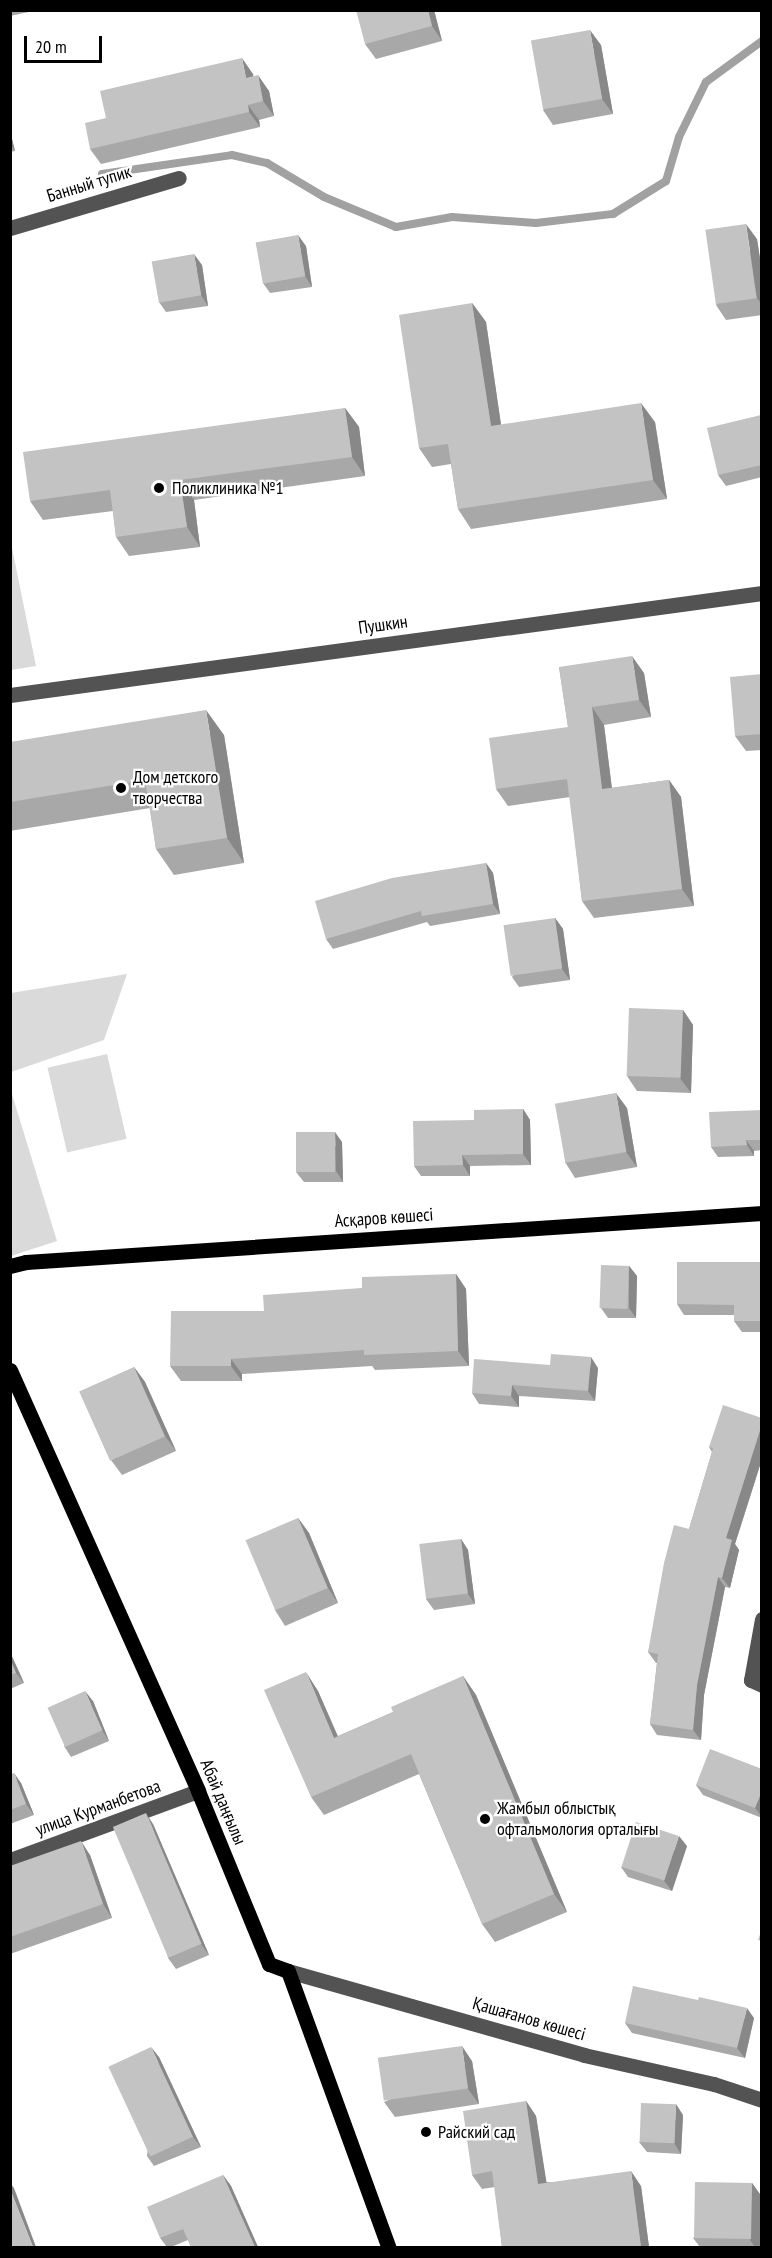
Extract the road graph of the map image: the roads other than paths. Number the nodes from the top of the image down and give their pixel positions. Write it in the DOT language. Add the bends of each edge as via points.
graph roads {
  1 [pos="179,178"];
  2 [pos="10,228"];
  3 [pos="762,593"];
  4 [pos="10,695"];
  5 [pos="762,1213"];
  6 [pos="10,1266"];
  7 [pos="10,1370"];
  8 [pos="762,1619"];
  9 [pos="762,1685"];
  10 [pos="198,1791"];
  11 [pos="10,1860"];
  12 [pos="288,1971"];
  13 [pos="762,2100"];
  14 [pos="389,2247"];
  1 -- 2 [label="street, Банный тупик"];
  3 -- 4 [label="street, Пушкин"];
  5 -- 6 [label="main road, Асқаров көшесі"];
  7 -- 10 [label="main road, Абай даңғылы"];
  8 -- 9 [label="street" via="751,1680"];
  10 -- 11 [label="street, улица Курманбетова"];
  10 -- 12 [label="main road, Абай даңғылы" via="269,1964"];
  12 -- 13 [label="street, Қашағанов көшесі" via="584,2055 714,2084"];
  12 -- 14 [label="main road"];
}
